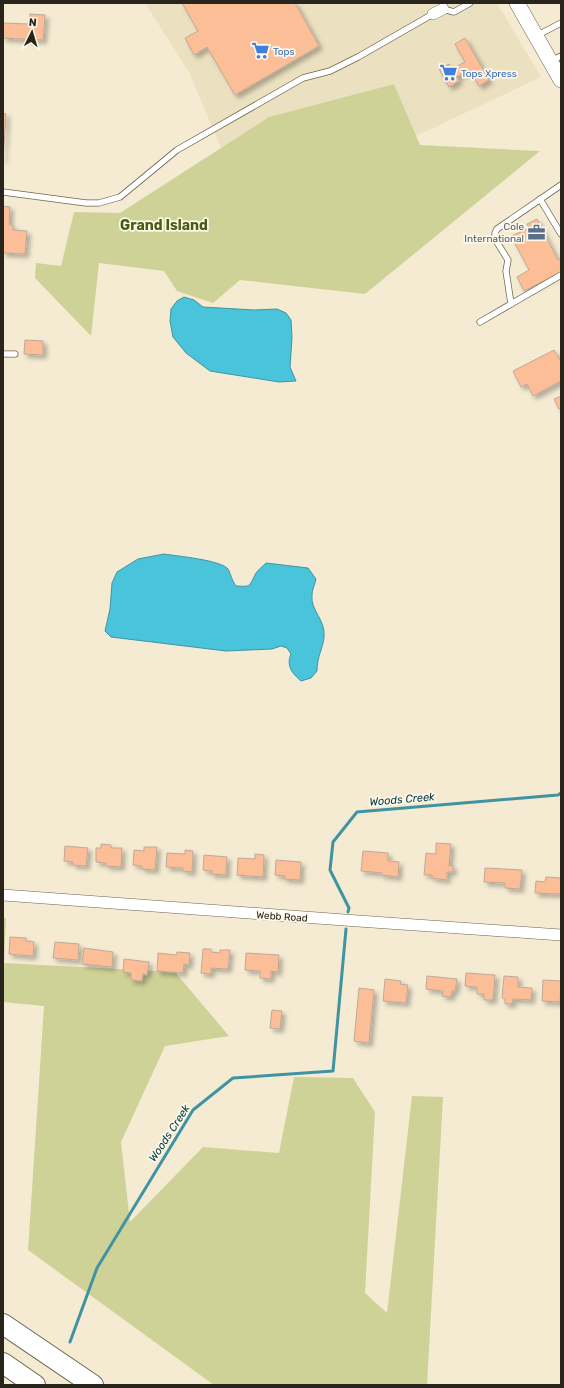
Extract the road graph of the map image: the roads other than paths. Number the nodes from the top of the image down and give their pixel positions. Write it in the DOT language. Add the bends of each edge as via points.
graph roads {
  1 [pos="470,3"];
  2 [pos="520,4"];
  3 [pos="440,8"];
  4 [pos="561,23"];
  5 [pos="536,36"];
  6 [pos="556,59"];
  7 [pos="561,80"];
  8 [pos="561,185"];
  9 [pos="3,192"];
  10 [pos="540,198"];
  11 [pos="561,234"];
  12 [pos="561,275"];
  13 [pos="511,304"];
  14 [pos="480,322"];
  15 [pos="3,354"];
  16 [pos="15,354"];
  17 [pos="3,895"];
  18 [pos="561,935"];
  19 [pos="3,1324"];
  20 [pos="3,1363"];
  21 [pos="35,1385"];
  22 [pos="93,1385"];
  1 -- 3 [label="lane" via="454,12"];
  2 -- 5 [label="main road"];
  3 -- 9 [label="lane" via="358,57 330,71 303,78 177,150 120,197 99,203 86,203"];
  4 -- 5 [label="lane"];
  5 -- 6 [label="main road"];
  6 -- 7 [label="main road"];
  8 -- 10 [label="lane"];
  10 -- 11 [label="lane"];
  10 -- 13 [label="lane" via="494,233 508,260 506,272"];
  12 -- 13 [label="lane"];
  13 -- 14 [label="lane"];
  15 -- 16 [label="lane"];
  17 -- 18 [label="street, Webb Road"];
  19 -- 22 [label="highway"];
  20 -- 21 [label="highway"];
}
